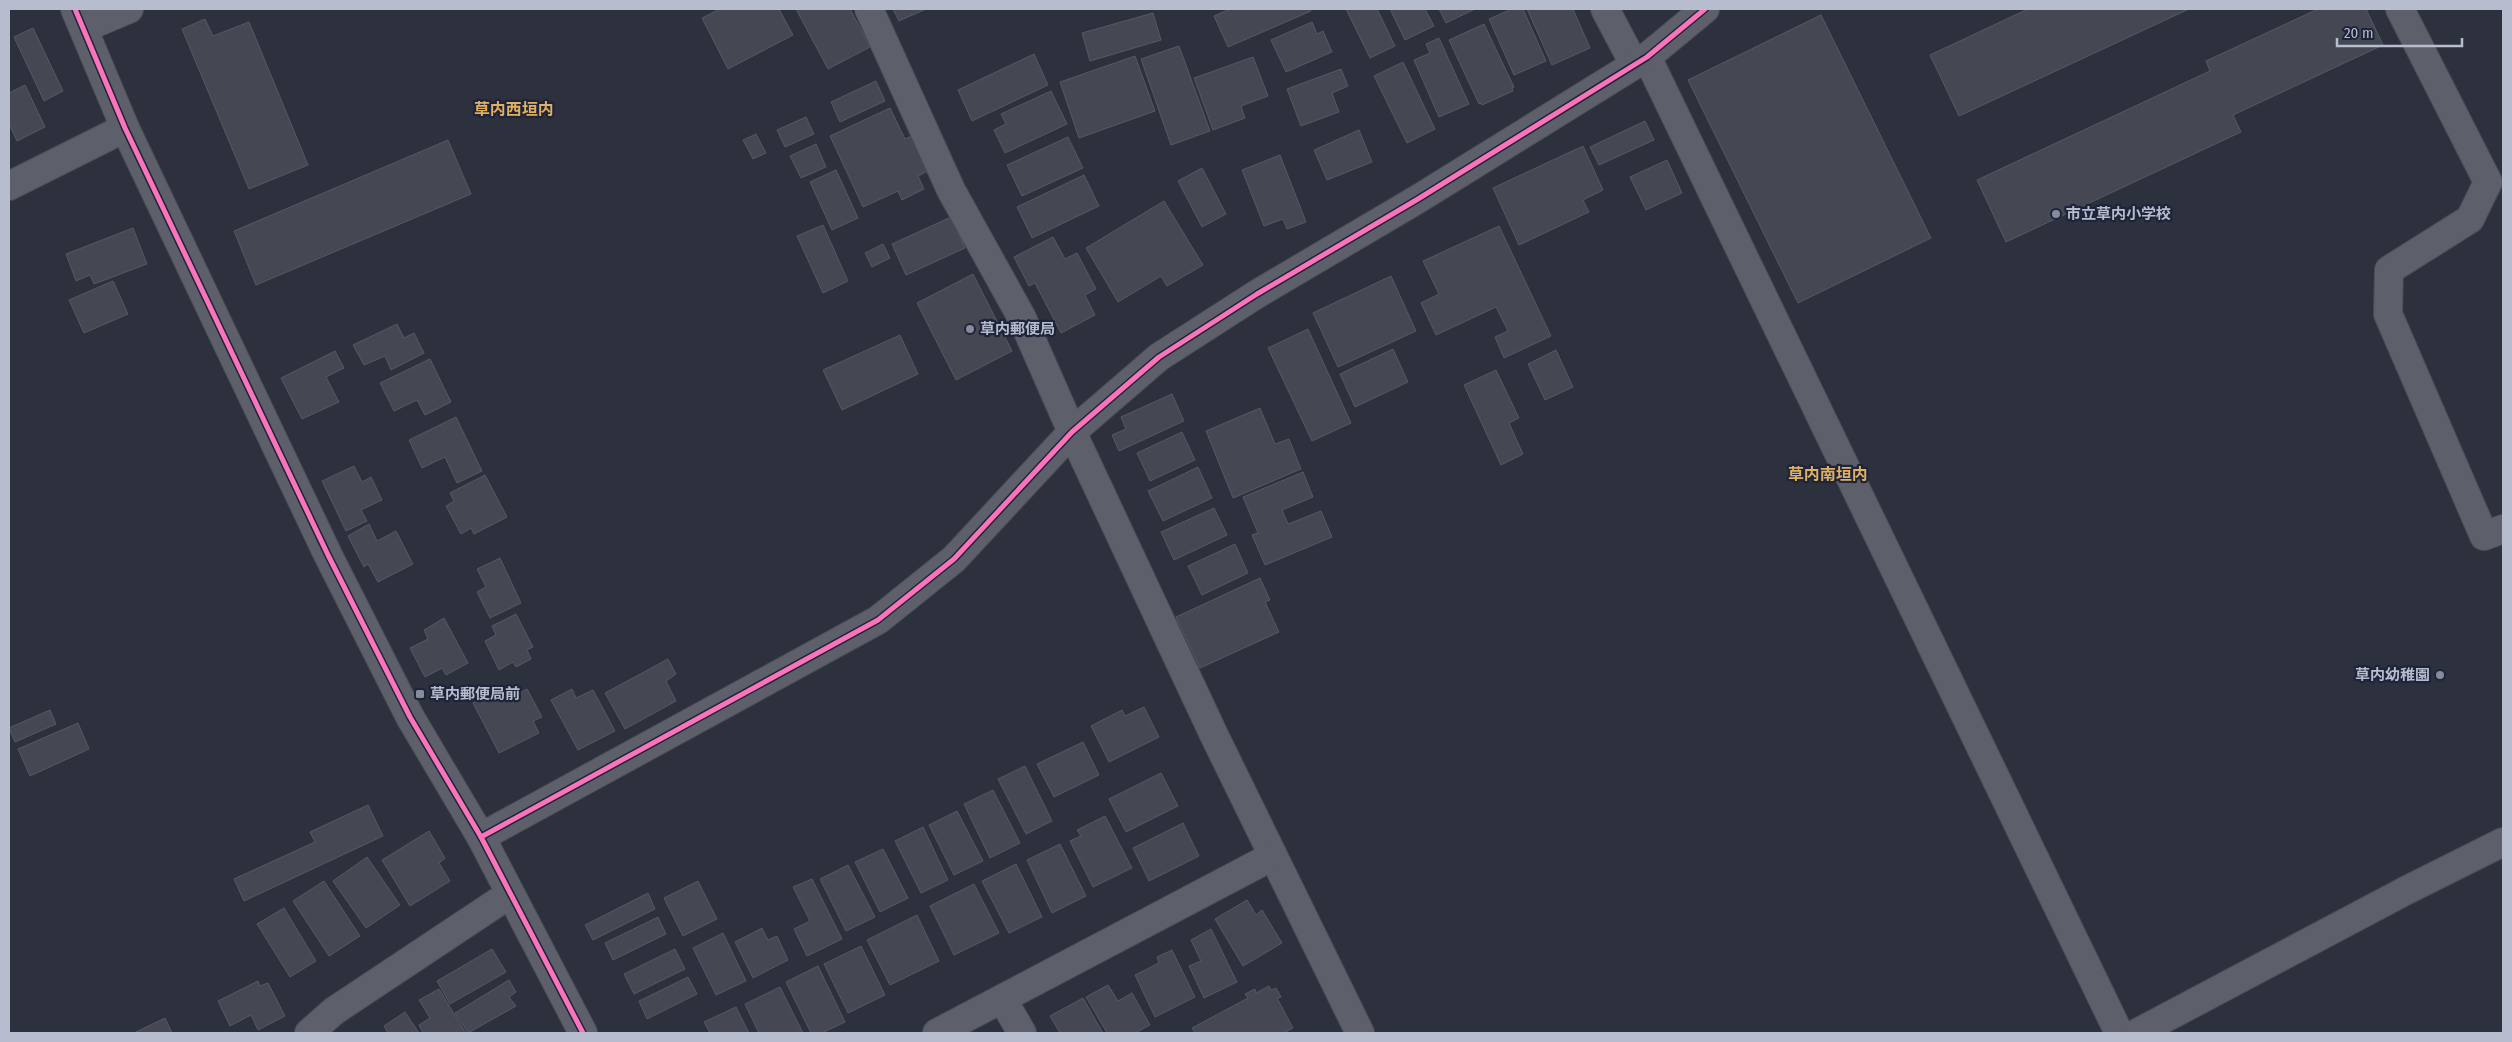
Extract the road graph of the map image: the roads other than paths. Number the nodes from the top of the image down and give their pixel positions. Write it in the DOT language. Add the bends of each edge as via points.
graph roads {
  1 [pos="129,9"];
  2 [pos="869,9"];
  3 [pos="1605,9"];
  4 [pos="1705,9"];
  5 [pos="2400,9"];
  6 [pos="79,19"];
  7 [pos="1641,61"];
  8 [pos="125,128"];
  9 [pos="9,186"];
  10 [pos="1072,432"];
  11 [pos="2503,529"];
  12 [pos="481,837"];
  13 [pos="2503,842"];
  14 [pos="1273,856"];
  15 [pos="510,894"];
  16 [pos="1003,1000"];
  17 [pos="309,1033"];
  18 [pos="583,1033"];
  19 [pos="938,1033"];
  20 [pos="1022,1033"];
  21 [pos="1360,1033"];
  22 [pos="2119,1033"];
  23 [pos="2137,1033"];
  1 -- 6 [label="street"];
  2 -- 10 [label="street" via="951,190 1022,318"];
  3 -- 7 [label="street"];
  4 -- 7 [label="street"];
  5 -- 11 [label="street" via="2488,182 2470,219 2389,270 2388,314 2484,536"];
  6 -- 8 [label="street"];
  7 -- 10 [label="street" via="1256,294 1159,357"];
  7 -- 22 [label="street"];
  8 -- 9 [label="street"];
  8 -- 12 [label="street" via="328,555 410,717"];
  10 -- 12 [label="street" via="954,559 878,620"];
  10 -- 14 [label="street"];
  12 -- 15 [label="street"];
  13 -- 23 [label="street"];
  14 -- 16 [label="street"];
  14 -- 21 [label="street"];
  15 -- 17 [label="street" via="334,1011"];
  15 -- 18 [label="street"];
  16 -- 19 [label="street"];
  16 -- 20 [label="street"];
}
